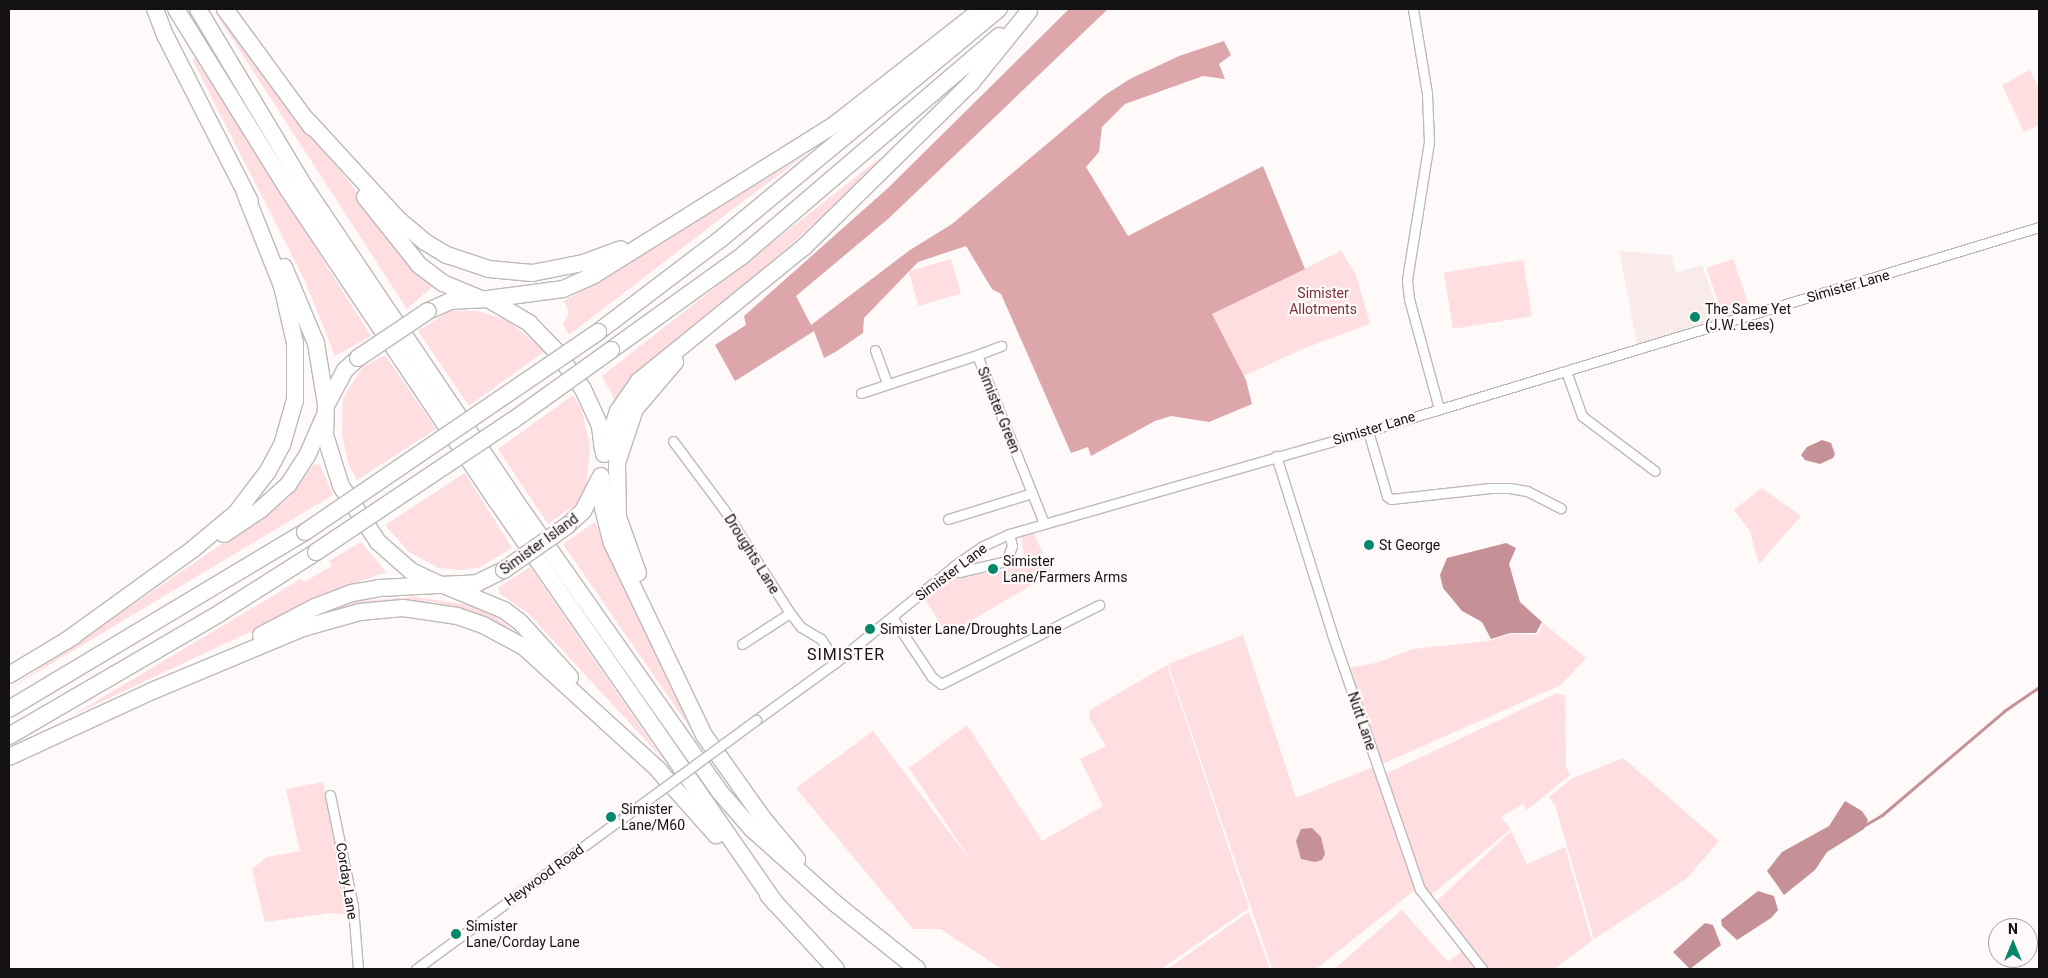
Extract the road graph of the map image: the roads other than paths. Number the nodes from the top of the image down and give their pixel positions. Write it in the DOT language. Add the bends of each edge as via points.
graph roads {
  1 [pos="155,9"];
  2 [pos="176,9"];
  3 [pos="198,9"];
  4 [pos="225,9"];
  5 [pos="982,9"];
  6 [pos="999,9"];
  7 [pos="1413,9"];
  8 [pos="1030,10"];
  9 [pos="307,120"];
  10 [pos="245,193"];
  11 [pos="684,220"];
  12 [pos="2039,227"];
  13 [pos="483,298"];
  14 [pos="738,302"];
  15 [pos="1001,346"];
  16 [pos="875,350"];
  17 [pos="977,355"];
  18 [pos="1566,370"];
  19 [pos="887,383"];
  20 [pos="861,393"];
  21 [pos="1439,409"];
  22 [pos="325,411"];
  23 [pos="1368,431"];
  24 [pos="673,441"];
  25 [pos="604,454"];
  26 [pos="1276,456"];
  27 [pos="1655,471"];
  28 [pos="601,476"];
  29 [pos="1032,493"];
  30 [pos="1561,508"];
  31 [pos="948,519"];
  32 [pos="1044,523"];
  33 [pos="1009,534"];
  34 [pos="954,566"];
  35 [pos="443,586"];
  36 [pos="1099,605"];
  37 [pos="790,613"];
  38 [pos="892,617"];
  39 [pos="66,641"];
  40 [pos="742,644"];
  41 [pos="836,662"];
  42 [pos="9,675"];
  43 [pos="679,685"];
  44 [pos="152,691"];
  45 [pos="9,710"];
  46 [pos="756,720"];
  47 [pos="9,736"];
  48 [pos="9,757"];
  49 [pos="660,771"];
  50 [pos="330,795"];
  51 [pos="775,903"];
  52 [pos="836,904"];
  53 [pos="358,969"];
  54 [pos="416,969"];
  55 [pos="836,969"];
  56 [pos="917,969"];
  57 [pos="1482,969"];
  1 -- 10 [label="highway"];
  2 -- 51 [label="highway" via="290,191 496,500"];
  3 -- 52 [label="highway" via="302,183 676,733 752,829"];
  4 -- 9 [label="highway"];
  5 -- 11 [label="highway" via="834,125"];
  6 -- 45 [label="highway, bridge" via="723,237 598,332 305,532"];
  7 -- 21 [label="street" via="1427,94 1429,142 1407,280 1409,300"];
  8 -- 14 [label="highway" via="971,83 804,247"];
  8 -- 47 [label="highway, bridge" via="743,255 512,421 220,613"];
  9 -- 11 [label="highway" via="400,221 425,242 447,255 488,269 532,273 583,263"];
  9 -- 13 [label="highway, Simister Island" via="419,265 443,283"];
  10 -- 22 [label="highway" via="300,300 316,343"];
  10 -- 39 [label="highway" via="282,286 295,343 294,400 282,445 268,471 236,513 193,549"];
  11 -- 13 [label="highway" via="579,283 548,292"];
  12 -- 18 [label="street, Simister Lane"];
  13 -- 22 [label="highway, bridge" via="450,301 428,311 358,358 340,378"];
  13 -- 25 [label="highway, Simister Island" via="530,323 555,350 593,408"];
  14 -- 25 [label="highway" via="639,381 618,411"];
  14 -- 43 [label="highway" via="644,394 627,426 618,462 618,517"];
  15 -- 17 [label="street"];
  16 -- 19 [label="street"];
  17 -- 19 [label="street, Simister Green"];
  17 -- 29 [label="street, Simister Green"];
  18 -- 21 [label="street, Simister Lane"];
  18 -- 27 [label="street" via="1582,416"];
  19 -- 20 [label="street, Simister Green"];
  21 -- 23 [label="street, Simister Lane"];
  22 -- 35 [label="highway" via="327,448 335,474 378,542 411,571"];
  22 -- 39 [label="highway" via="298,471 275,498"];
  23 -- 26 [label="street, Simister Lane"];
  23 -- 30 [label="street" via="1387,496 1391,499 1510,488 1527,491"];
  24 -- 37 [label="street, Droughts Lane" via="723,508"];
  25 -- 28 [label="highway, Simister Island"];
  26 -- 32 [label="street, Simister Lane"];
  26 -- 57 [label="street, Nutt Lane" via="1332,634 1420,889"];
  28 -- 35 [label="highway, Simister Island, bridge" via="583,511 504,570 477,583"];
  28 -- 43 [label="highway" via="603,508 612,543"];
  29 -- 31 [label="street"];
  29 -- 32 [label="street, Simister Green"];
  32 -- 33 [label="street, Simister Lane"];
  33 -- 34 [label="street, Simister Lane" via="983,546"];
  33 -- 34 [label="street" via="1012,546 1006,561 959,572"];
  34 -- 38 [label="street, Simister Lane"];
  35 -- 44 [label="highway, Simister Island" via="379,588 315,606"];
  35 -- 49 [label="highway" via="504,610 521,623"];
  36 -- 38 [label="street" via="940,684"];
  37 -- 40 [label="street"];
  37 -- 41 [label="street, Droughts Lane" via="801,627 821,639"];
  38 -- 41 [label="street, Simister Lane"];
  39 -- 42 [label="highway"];
  41 -- 46 [label="street, Simister Lane"];
  43 -- 52 [label="highway" via="704,735 728,770 762,817"];
  44 -- 48 [label="highway"];
  44 -- 49 [label="highway" via="303,628 339,617 382,609 432,610 483,625 524,647"];
  46 -- 54 [label="street, Heywood Road, bridge"];
  49 -- 51 [label="highway"];
  50 -- 53 [label="street, Corday Lane" via="353,906"];
  51 -- 55 [label="highway"];
  52 -- 56 [label="highway"];
}
